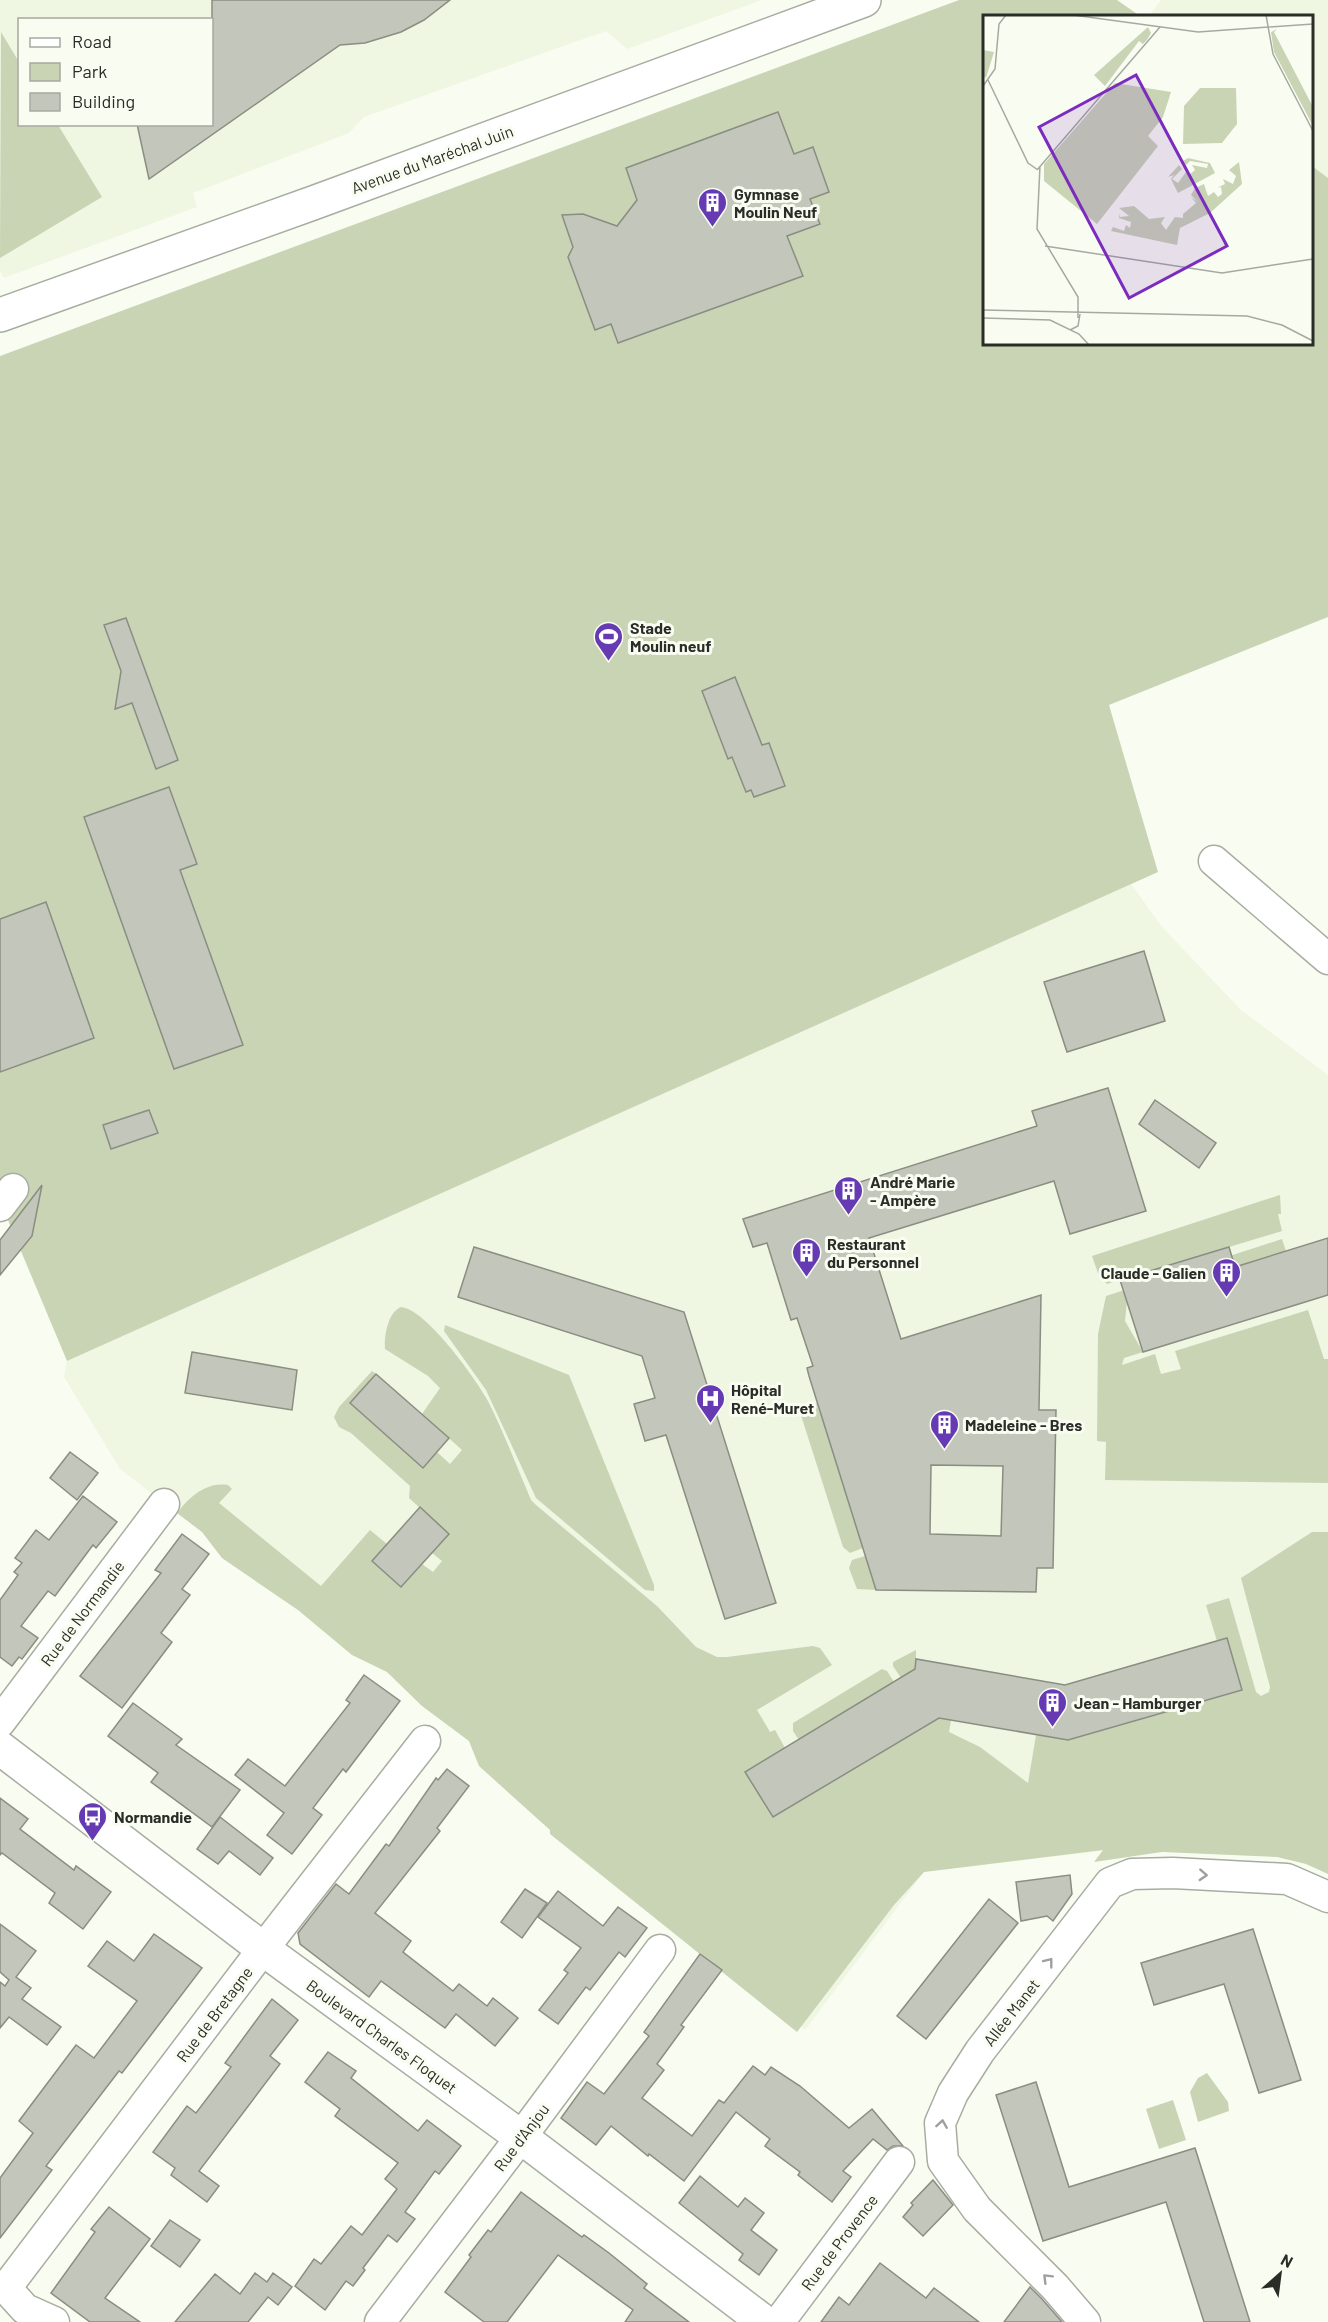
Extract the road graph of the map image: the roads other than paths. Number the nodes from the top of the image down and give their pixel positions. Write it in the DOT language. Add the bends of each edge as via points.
graph roads {
  1 [pos="864,0"];
  2 [pos="0,315"];
  3 [pos="1214,861"];
  4 [pos="1328,959"];
  5 [pos="164,1504"];
  6 [pos="0,1722"];
  7 [pos="425,1742"];
  8 [pos="0,1748"];
  9 [pos="1328,1897"];
  10 [pos="263,1949"];
  11 [pos="660,1950"];
  12 [pos="521,2137"];
  13 [pos="899,2162"];
  14 [pos="3,2287"];
  15 [pos="54,2322"];
  16 [pos="380,2322"];
  17 [pos="764,2322"];
  18 [pos="779,2322"];
  19 [pos="1085,2322"];
  1 -- 2 [label="street, Avenue du Maréchal Juin"];
  3 -- 4 [label="street"];
  5 -- 6 [label="street, Rue de Normandie"];
  7 -- 10 [label="street, Rue de Bretagne"];
  8 -- 10 [label="street, Boulevard Charles Floquet"];
  19 -- 9 [label="street, Allée Manet, one-way" via="977,2209 943,2161 940,2123 953,2093 980,2051 1110,1883 1132,1874 1173,1873 1287,1879"];
  10 -- 12 [label="street, Boulevard Charles Floquet"];
  10 -- 14 [label="street, Rue de Bretagne"];
  11 -- 12 [label="street, Rue d'Anjou"];
  12 -- 16 [label="street, Rue d'Anjou"];
  12 -- 17 [label="street, Boulevard Charles Floquet"];
  13 -- 18 [label="street, Rue de Provence"];
  14 -- 15 [label="street" via="25,2309"];
}
